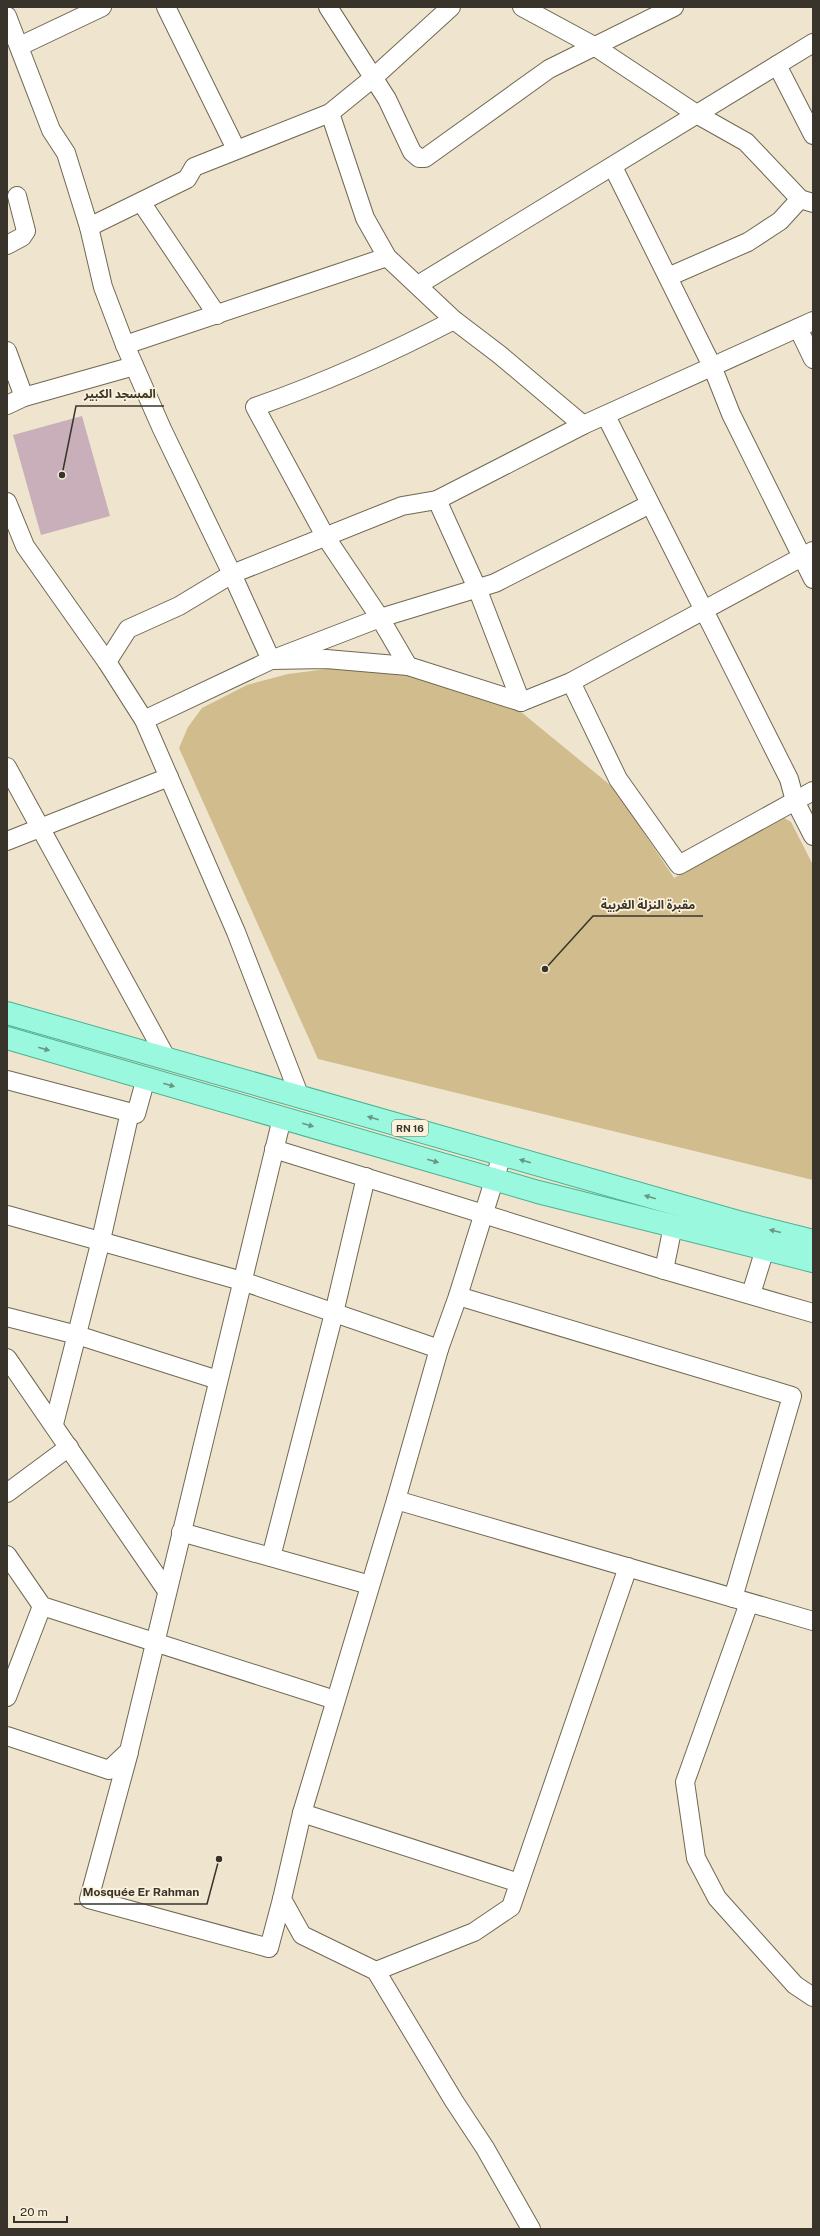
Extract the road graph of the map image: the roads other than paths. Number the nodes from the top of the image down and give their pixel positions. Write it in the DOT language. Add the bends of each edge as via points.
graph roads {
  1 [pos="101,7"];
  2 [pos="166,7"];
  3 [pos="328,7"];
  4 [pos="451,7"];
  5 [pos="522,7"];
  6 [pos="674,7"];
  7 [pos="7,16"];
  8 [pos="813,43"];
  9 [pos="20,46"];
  10 [pos="594,46"];
  11 [pos="777,65"];
  12 [pos="373,78"];
  13 [pos="330,113"];
  14 [pos="698,115"];
  15 [pos="813,135"];
  16 [pos="236,149"];
  17 [pos="613,167"];
  18 [pos="16,196"];
  19 [pos="806,201"];
  20 [pos="141,202"];
  21 [pos="89,227"];
  22 [pos="7,245"];
  23 [pos="387,256"];
  24 [pos="668,277"];
  25 [pos="418,286"];
  26 [pos="217,314"];
  27 [pos="454,320"];
  28 [pos="805,324"];
  29 [pos="125,345"];
  30 [pos="7,351"];
  31 [pos="813,359"];
  32 [pos="134,366"];
  33 [pos="712,366"];
  34 [pos="24,397"];
  35 [pos="7,405"];
  36 [pos="606,416"];
  37 [pos="583,425"];
  38 [pos="437,500"];
  39 [pos="7,502"];
  40 [pos="650,504"];
  41 [pos="325,536"];
  42 [pos="807,554"];
  43 [pos="232,574"];
  44 [pos="813,579"];
  45 [pos="477,588"];
  46 [pos="704,610"];
  47 [pos="380,618"];
  48 [pos="271,660"];
  49 [pos="107,662"];
  50 [pos="408,666"];
  51 [pos="571,682"];
  52 [pos="521,702"];
  53 [pos="144,720"];
  54 [pos="7,767"];
  55 [pos="169,777"];
  56 [pos="813,791"];
  57 [pos="795,801"];
  58 [pos="40,827"];
  59 [pos="813,836"];
  60 [pos="7,841"];
  61 [pos="7,1014"];
  62 [pos="7,1038"];
  63 [pos="167,1059"];
  64 [pos="146,1078"];
  65 [pos="7,1080"];
  66 [pos="300,1097"];
  67 [pos="130,1112"];
  68 [pos="282,1118"];
  69 [pos="274,1149"];
  70 [pos="502,1155"];
  71 [pos="366,1177"];
  72 [pos="495,1179"];
  73 [pos="484,1214"];
  74 [pos="7,1215"];
  75 [pos="673,1226"];
  76 [pos="101,1240"];
  77 [pos="813,1241"];
  78 [pos="765,1249"];
  79 [pos="813,1261"];
  80 [pos="664,1270"];
  81 [pos="242,1281"];
  82 [pos="751,1294"];
  83 [pos="458,1296"];
  84 [pos="334,1313"];
  85 [pos="813,1313"];
  86 [pos="7,1318"];
  87 [pos="77,1334"];
  88 [pos="439,1348"];
  89 [pos="7,1358"];
  90 [pos="218,1380"];
  91 [pos="54,1424"];
  92 [pos="69,1448"];
  93 [pos="7,1493"];
  94 [pos="396,1500"];
  95 [pos="181,1532"];
  96 [pos="7,1555"];
  97 [pos="271,1557"];
  98 [pos="628,1567"];
  99 [pos="370,1586"];
  100 [pos="167,1591"];
  101 [pos="741,1600"];
  102 [pos="42,1606"];
  103 [pos="813,1621"];
  104 [pos="154,1642"];
  105 [pos="7,1697"];
  106 [pos="335,1700"];
  107 [pos="7,1736"];
  108 [pos="129,1751"];
  109 [pos="302,1813"];
  110 [pos="519,1883"];
  111 [pos="282,1899"];
  112 [pos="376,1971"];
  113 [pos="813,1997"];
  114 [pos="531,2229"];
  1 -- 9 [label="street"];
  2 -- 16 [label="street"];
  3 -- 12 [label="street"];
  4 -- 12 [label="street"];
  5 -- 10 [label="street"];
  6 -- 10 [label="street"];
  7 -- 9 [label="street"];
  8 -- 11 [label="street"];
  9 -- 21 [label="street" via="51,130 66,153"];
  10 -- 12 [label="street" via="549,69 425,158 419,158 412,152 387,99"];
  10 -- 14 [label="street"];
  11 -- 14 [label="street"];
  11 -- 15 [label="street"];
  12 -- 13 [label="street"];
  13 -- 16 [label="street"];
  13 -- 23 [label="street" via="365,218"];
  14 -- 17 [label="street"];
  14 -- 19 [label="street" via="746,142"];
  16 -- 20 [label="street" via="194,167 187,178"];
  17 -- 24 [label="street"];
  17 -- 25 [label="street"];
  18 -- 22 [label="street" via="26,231 22,237"];
  19 -- 24 [label="street" via="748,242"];
  20 -- 21 [label="street"];
  20 -- 26 [label="street"];
  21 -- 29 [label="street" via="103,287"];
  23 -- 25 [label="street"];
  23 -- 26 [label="street"];
  24 -- 33 [label="street"];
  25 -- 27 [label="street"];
  26 -- 29 [label="street"];
  27 -- 37 [label="street"];
  27 -- 41 [label="street" via="375,360 255,408"];
  28 -- 31 [label="street"];
  28 -- 33 [label="street"];
  29 -- 32 [label="street"];
  30 -- 34 [label="street"];
  32 -- 34 [label="street"];
  32 -- 43 [label="street"];
  33 -- 36 [label="street"];
  33 -- 42 [label="street" via="731,414"];
  34 -- 35 [label="street"];
  36 -- 37 [label="street"];
  36 -- 40 [label="street"];
  37 -- 38 [label="street"];
  38 -- 41 [label="street" via="402,506"];
  38 -- 45 [label="street"];
  39 -- 49 [label="street" via="26,546"];
  40 -- 45 [label="street" via="495,583"];
  40 -- 46 [label="street"];
  41 -- 43 [label="street"];
  41 -- 47 [label="street"];
  42 -- 44 [label="street"];
  42 -- 46 [label="street"];
  43 -- 48 [label="street"];
  43 -- 49 [label="street" via="179,606 128,629"];
  45 -- 47 [label="street"];
  45 -- 52 [label="street"];
  46 -- 51 [label="street"];
  46 -- 57 [label="street" via="789,779"];
  47 -- 48 [label="street"];
  47 -- 50 [label="street"];
  48 -- 50 [label="street" via="326,659"];
  48 -- 53 [label="street"];
  49 -- 53 [label="street"];
  50 -- 52 [label="street"];
  51 -- 52 [label="street"];
  51 -- 57 [label="street" via="618,779 679,865"];
  53 -- 55 [label="street"];
  54 -- 58 [label="street"];
  55 -- 58 [label="street"];
  55 -- 66 [label="street" via="236,932"];
  56 -- 57 [label="street"];
  57 -- 59 [label="street"];
  58 -- 60 [label="street"];
  58 -- 63 [label="street"];
  61 -- 63 [label="main road, RN 16"];
  62 -- 64 [label="main road, RN 16, one-way"];
  63 -- 66 [label="main road, RN 16"];
  64 -- 67 [label="street" via="136,1114"];
  64 -- 68 [label="main road, RN 16, one-way"];
  65 -- 67 [label="street"];
  70 -- 66 [label="main road, RN 16, one-way"];
  67 -- 76 [label="street"];
  68 -- 69 [label="street"];
  68 -- 72 [label="main road, RN 16, one-way"];
  69 -- 71 [label="street"];
  69 -- 81 [label="street"];
  70 -- 72 [label="street"];
  77 -- 70 [label="main road, RN 16, one-way"];
  71 -- 73 [label="street"];
  71 -- 84 [label="street"];
  72 -- 73 [label="street"];
  72 -- 75 [label="main road, RN 16"];
  73 -- 80 [label="street"];
  73 -- 83 [label="street"];
  74 -- 76 [label="street"];
  75 -- 78 [label="main road, RN 16"];
  75 -- 80 [label="street"];
  76 -- 81 [label="street"];
  76 -- 87 [label="street"];
  78 -- 79 [label="main road, RN 16"];
  78 -- 82 [label="street"];
  80 -- 82 [label="street"];
  81 -- 84 [label="street"];
  81 -- 90 [label="street"];
  82 -- 85 [label="street"];
  83 -- 88 [label="street"];
  83 -- 101 [label="street" via="792,1396"];
  84 -- 88 [label="street"];
  84 -- 97 [label="street"];
  86 -- 87 [label="street"];
  87 -- 90 [label="street"];
  87 -- 91 [label="street"];
  88 -- 94 [label="street"];
  89 -- 91 [label="street"];
  90 -- 95 [label="street"];
  91 -- 92 [label="street"];
  92 -- 93 [label="street"];
  92 -- 100 [label="street"];
  94 -- 98 [label="street"];
  94 -- 99 [label="street"];
  95 -- 97 [label="street"];
  95 -- 100 [label="street"];
  96 -- 102 [label="street"];
  97 -- 99 [label="street"];
  98 -- 101 [label="street"];
  98 -- 110 [label="street"];
  99 -- 106 [label="street"];
  100 -- 104 [label="street"];
  101 -- 103 [label="street"];
  101 -- 113 [label="street" via="686,1782 696,1858 717,1898 795,1985"];
  102 -- 104 [label="street"];
  102 -- 105 [label="street"];
  104 -- 106 [label="street"];
  104 -- 108 [label="street"];
  106 -- 109 [label="street"];
  107 -- 108 [label="street" via="109,1770"];
  108 -- 111 [label="street" via="89,1899 269,1948"];
  109 -- 110 [label="street"];
  109 -- 111 [label="street"];
  110 -- 112 [label="street" via="511,1907 474,1932"];
  111 -- 112 [label="street" via="302,1935"];
  112 -- 114 [label="street" via="454,2102 485,2148"];
}
